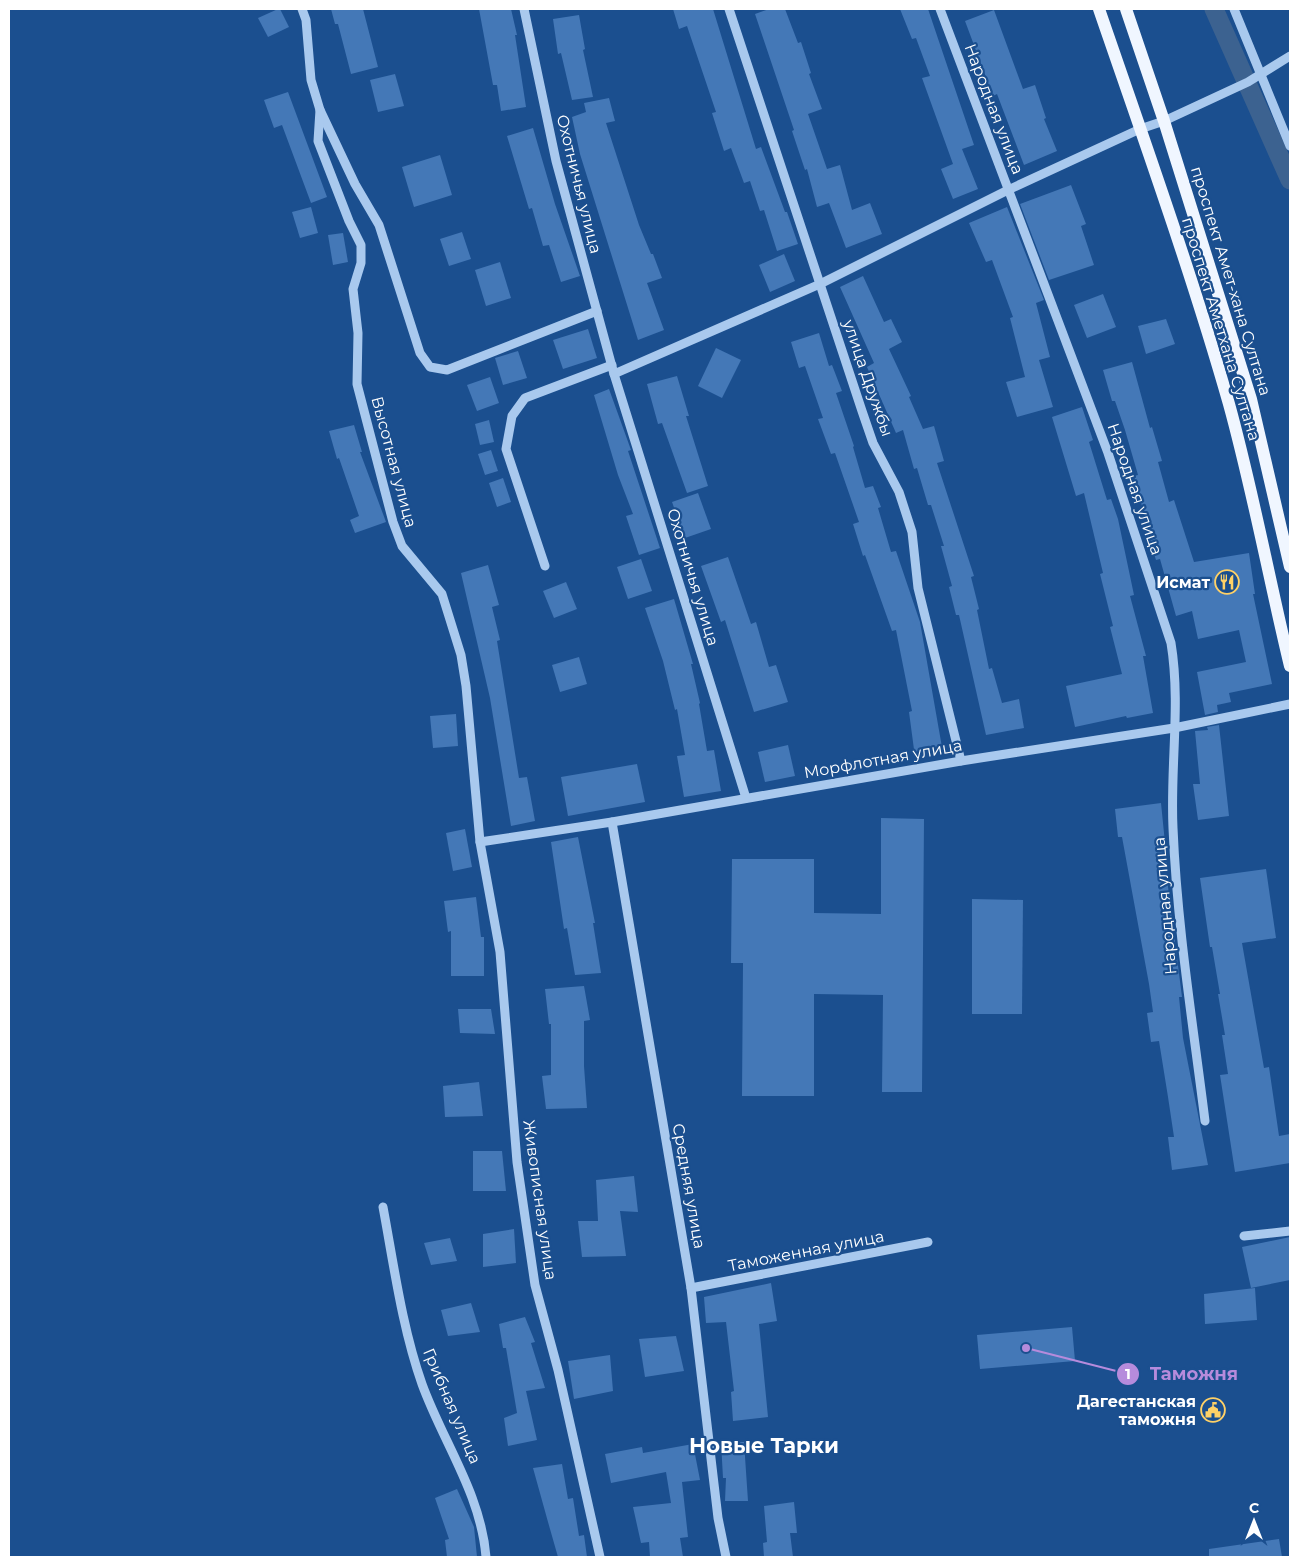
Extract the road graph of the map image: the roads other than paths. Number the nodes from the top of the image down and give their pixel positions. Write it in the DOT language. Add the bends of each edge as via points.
graph roads {
  1 [pos="302,9"];
  2 [pos="524,9"];
  3 [pos="728,9"];
  4 [pos="940,9"];
  5 [pos="1098,9"];
  6 [pos="1126,9"];
  7 [pos="1234,9"];
  8 [pos="1290,56"];
  9 [pos="1261,75"];
  10 [pos="320,110"];
  11 [pos="1164,121"];
  12 [pos="1140,129"];
  13 [pos="1290,146"];
  14 [pos="1008,190"];
  15 [pos="820,284"];
  16 [pos="597,311"];
  17 [pos="613,369"];
  18 [pos="545,566"];
  19 [pos="1290,567"];
  20 [pos="1290,666"];
  21 [pos="1290,704"];
  22 [pos="1174,728"];
  23 [pos="961,761"];
  24 [pos="746,798"];
  25 [pos="612,822"];
  26 [pos="480,842"];
  27 [pos="1205,1121"];
  28 [pos="383,1207"];
  29 [pos="1290,1231"];
  30 [pos="1244,1236"];
  31 [pos="928,1242"];
  32 [pos="691,1288"];
  33 [pos="486,1557"];
  34 [pos="600,1557"];
  35 [pos="726,1557"];
  1 -- 10 [label="street, Высотная улица" via="306,20 311,80"];
  2 -- 16 [label="street, Охотничья улица" via="556,161"];
  3 -- 15 [label="street, улица Дружбы"];
  4 -- 14 [label="street, Народная улица"];
  5 -- 12 [label="main road, проспект Аметхана Султана"];
  6 -- 11 [label="main road, проспект Амет-хана Султана"];
  7 -- 9 [label="street"];
  8 -- 9 [label="street"];
  9 -- 11 [label="street"];
  9 -- 13 [label="street"];
  10 -- 16 [label="street, Высотная улица" via="355,184 379,225 420,353 430,367 447,370"];
  10 -- 26 [label="street, Высотная улица" via="318,141 361,245 361,263 353,289 358,334 357,384 402,546 442,594 461,655"];
  11 -- 12 [label="street"];
  11 -- 19 [label="main road, проспект Амет-хана Султана" via="1251,399"];
  12 -- 14 [label="street"];
  12 -- 20 [label="main road, проспект Аметхана Султана" via="1229,404 1263,537"];
  14 -- 15 [label="street"];
  14 -- 22 [label="street, Народная улица" via="1108,453 1171,642 1177,675"];
  15 -- 17 [label="street"];
  15 -- 23 [label="street, улица Дружбы" via="873,443 899,492 912,532 918,588"];
  16 -- 17 [label="street, Охотничья улица"];
  17 -- 18 [label="street" via="525,398 512,416 506,449"];
  17 -- 24 [label="street, Охотничья улица"];
  21 -- 22 [label="street, Морфлотная улица"];
  22 -- 23 [label="street, Морфлотная улица"];
  22 -- 27 [label="street, Народная улица" via="1172,805 1175,881"];
  23 -- 24 [label="street, Морфлотная улица"];
  24 -- 25 [label="street, Морфлотная улица"];
  25 -- 26 [label="street, Морфлотная улица"];
  25 -- 32 [label="street, Средняя улица"];
  26 -- 34 [label="street, Живописная улица" via="500,952 517,1162 535,1285 558,1370"];
  28 -- 33 [label="street, Грибная улица" via="406,1332 423,1386 465,1478 485,1538"];
  29 -- 30 [label="street"];
  31 -- 32 [label="street, Таможенная улица"];
  32 -- 35 [label="street, Средняя улица" via="718,1518"];
}
